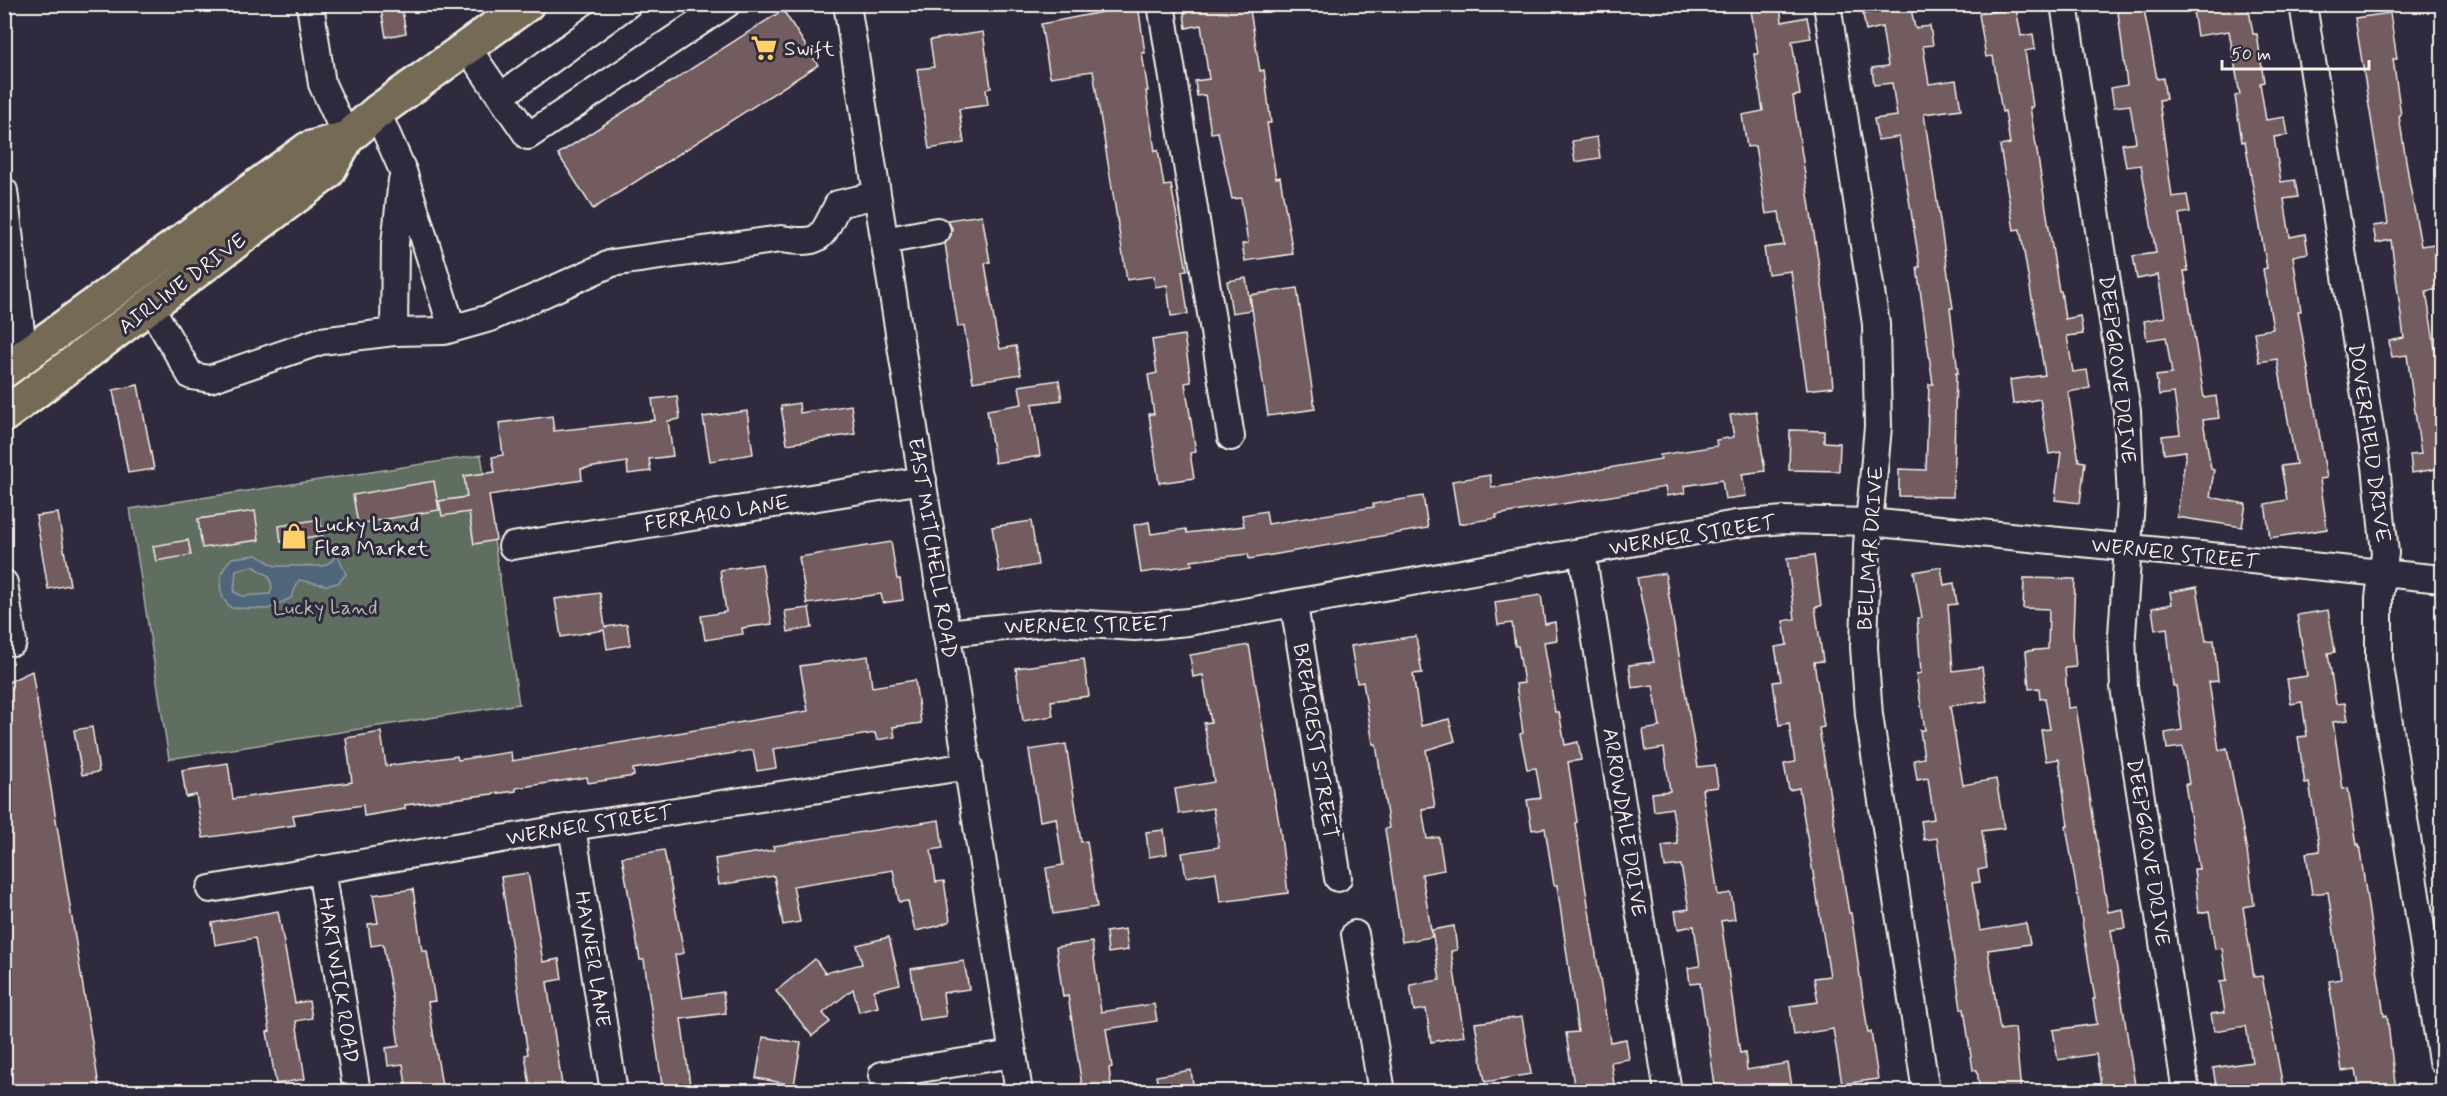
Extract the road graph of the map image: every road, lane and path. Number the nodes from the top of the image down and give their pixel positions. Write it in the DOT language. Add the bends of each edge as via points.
graph roads {
  1 [pos="310,4"];
  2 [pos="527,4"];
  3 [pos="727,4"];
  4 [pos="847,4"];
  5 [pos="1161,4"];
  6 [pos="1827,4"];
  7 [pos="2064,4"];
  8 [pos="2303,4"];
  9 [pos="627,5"];
  10 [pos="468,49"];
  11 [pos="501,96"];
  12 [pos="377,112"];
  13 [pos="347,138"];
  14 [pos="403,171"];
  15 [pos="4,191"];
  16 [pos="877,195"];
  17 [pos="937,231"];
  18 [pos="884,241"];
  19 [pos="10,276"];
  20 [pos="150,306"];
  21 [pos="452,328"];
  22 [pos="394,332"];
  23 [pos="14,363"];
  24 [pos="70,367"];
  25 [pos="4,415"];
  26 [pos="1231,437"];
  27 [pos="923,480"];
  28 [pos="1869,522"];
  29 [pos="512,546"];
  30 [pos="2127,548"];
  31 [pos="1582,552"];
  32 [pos="2382,576"];
  33 [pos="2442,579"];
  34 [pos="4,583"];
  35 [pos="1294,605"];
  36 [pos="946,633"];
  37 [pos="13,642"];
  38 [pos="969,766"];
  39 [pos="572,827"];
  40 [pos="321,869"];
  41 [pos="1338,878"];
  42 [pos="210,889"];
  43 [pos="1355,934"];
  44 [pos="1013,1054"];
  45 [pos="2442,1060"];
  46 [pos="882,1075"];
  47 [pos="357,1092"];
  48 [pos="614,1092"];
  49 [pos="1019,1092"];
  50 [pos="1382,1092"];
  51 [pos="1668,1092"];
  52 [pos="1926,1092"];
  53 [pos="2186,1092"];
  1 -- 13 [label="street" via="322,84"];
  2 -- 10 [label="main road, AIRLINE DRIVE"];
  3 -- 11 [label="street" via="528,136"];
  4 -- 16 [label="street, EAST MITCHELL ROAD"];
  5 -- 26 [label="street"];
  6 -- 28 [label="street, BELLMAR DRIVE" via="1876,324 1878,427"];
  7 -- 30 [label="street, DEEPGROVE DRIVE" via="2127,411 2131,501"];
  8 -- 32 [label="street, DOVERFIELD DRIVE" via="2376,466 2385,553"];
  9 -- 11 [label="street"];
  10 -- 11 [label="street"];
  10 -- 12 [label="main road, AIRLINE DRIVE"];
  12 -- 13 [label="main road, AIRLINE DRIVE"];
  12 -- 14 [label="street"];
  13 -- 20 [label="main road, AIRLINE DRIVE" via="327,173"];
  13 -- 23 [label="main road, AIRLINE DRIVE" via="308,149"];
  14 -- 21 [label="street"];
  14 -- 22 [label="street" via="395,244"];
  15 -- 19 [label="street"];
  16 -- 18 [label="street, EAST MITCHELL ROAD"];
  16 -- 21 [label="street" via="838,204 824,234 808,243 781,239 612,263 490,318"];
  17 -- 18 [label="street"];
  18 -- 27 [label="street, EAST MITCHELL ROAD"];
  19 -- 23 [label="street"];
  20 -- 22 [label="street" via="191,376 210,379 321,341"];
  20 -- 24 [label="main road, AIRLINE DRIVE"];
  21 -- 22 [label="street"];
  23 -- 24 [label="main road"];
  24 -- 25 [label="main road, AIRLINE DRIVE"];
  27 -- 29 [label="street, FERRARO LANE"];
  27 -- 36 [label="street, EAST MITCHELL ROAD"];
  28 -- 30 [label="street, WERNER STREET"];
  28 -- 31 [label="street, WERNER STREET" via="1826,519 1746,524"];
  28 -- 52 [label="street, BELLMAR DRIVE" via="1864,647 1869,715"];
  30 -- 32 [label="street, WERNER STREET"];
  30 -- 53 [label="street, DEEPGROVE DRIVE" via="2122,635 2124,687"];
  31 -- 35 [label="street, WERNER STREET"];
  31 -- 51 [label="street, ARROWDALE DRIVE"];
  32 -- 33 [label="street, WERNER STREET"];
  32 -- 45 [label="street, DOVERFIELD DRIVE" via="2379,660"];
  34 -- 37 [label="street"];
  35 -- 36 [label="street, WERNER STREET" via="1136,627 1055,622"];
  35 -- 41 [label="street, BREACREST STREET"];
  36 -- 38 [label="street, EAST MITCHELL ROAD"];
  38 -- 39 [label="street, WERNER STREET"];
  38 -- 44 [label="street, EAST MITCHELL ROAD"];
  39 -- 40 [label="street, WERNER STREET"];
  39 -- 48 [label="street, HAVNER LANE"];
  40 -- 42 [label="street, WERNER STREET"];
  40 -- 47 [label="street, HARTWICK ROAD"];
  43 -- 50 [label="street"];
  44 -- 46 [label="street"];
  44 -- 49 [label="street, EAST MITCHELL ROAD"];
}
